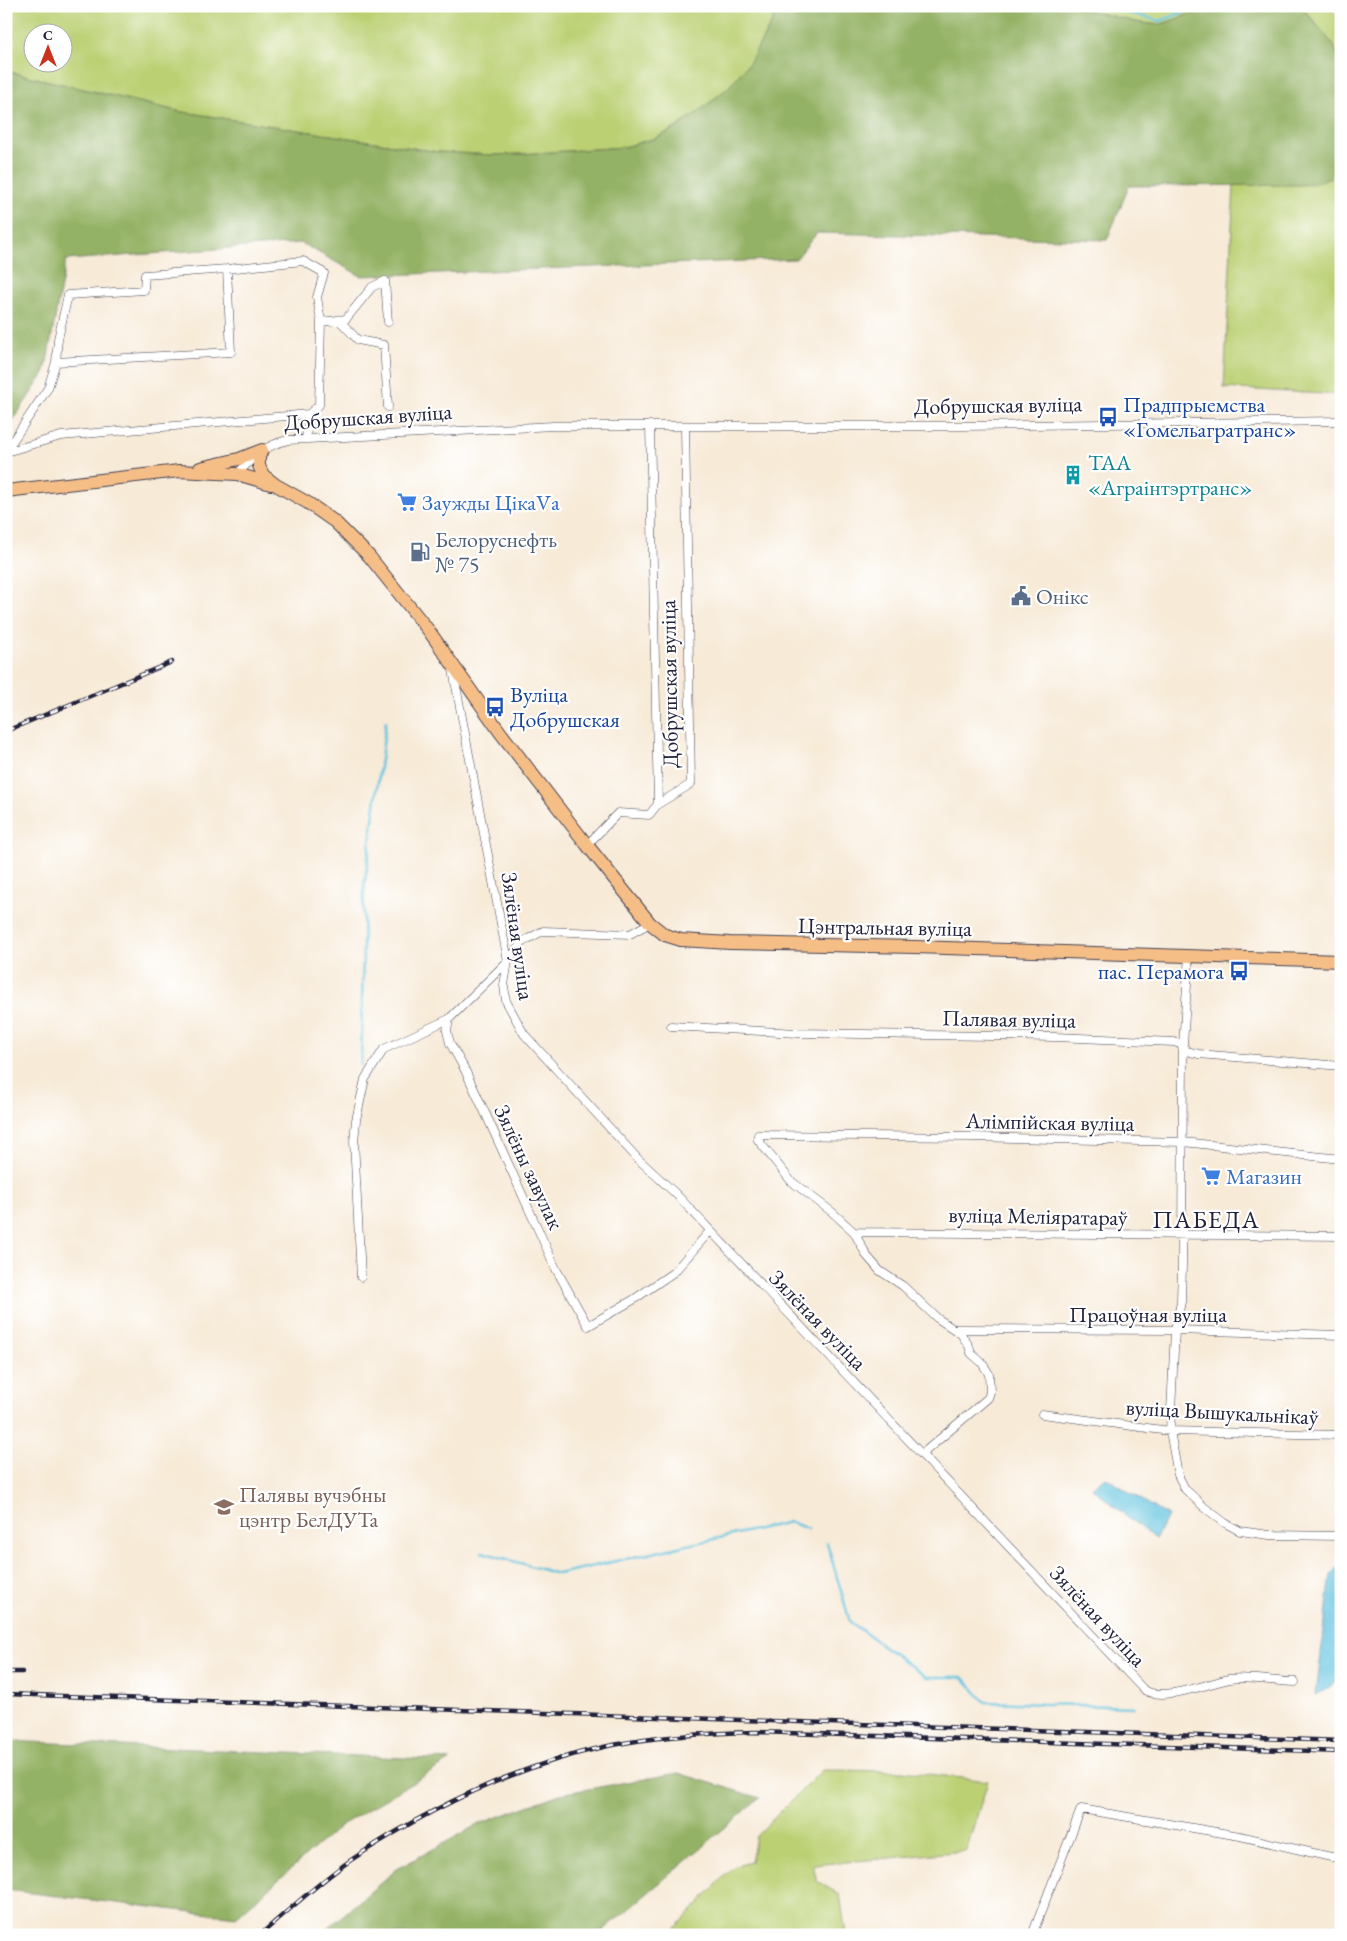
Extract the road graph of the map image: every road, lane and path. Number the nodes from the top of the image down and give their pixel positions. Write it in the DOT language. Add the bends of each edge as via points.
graph roads {
  1 [pos="227,269"];
  2 [pos="339,320"];
  3 [pos="322,322"];
  4 [pos="388,322"];
  5 [pos="56,362"];
  6 [pos="388,407"];
  7 [pos="309,414"];
  8 [pos="1341,421"];
  9 [pos="650,425"];
  10 [pos="685,426"];
  11 [pos="306,438"];
  12 [pos="262,450"];
  13 [pos="6,451"];
  14 [pos="179,471"];
  15 [pos="237,474"];
  16 [pos="276,485"];
  17 [pos="6,491"];
  18 [pos="452,662"];
  19 [pos="658,804"];
  20 [pos="587,846"];
  21 [pos="650,923"];
  22 [pos="1189,956"];
  23 [pos="508,960"];
  24 [pos="1341,961"];
  25 [pos="449,1019"];
  26 [pos="671,1026"];
  27 [pos="1183,1045"];
  28 [pos="1341,1066"];
  29 [pos="1183,1142"];
  30 [pos="1341,1159"];
  31 [pos="710,1231"];
  32 [pos="854,1232"];
  33 [pos="1183,1235"];
  34 [pos="1341,1236"];
  35 [pos="361,1277"];
  36 [pos="956,1329"];
  37 [pos="1175,1330"];
  38 [pos="1341,1335"];
  39 [pos="1042,1414"];
  40 [pos="1170,1431"];
  41 [pos="1341,1435"];
  42 [pos="922,1454"];
  43 [pos="1341,1536"];
  44 [pos="1295,1682"];
  45 [pos="1341,1857"];
  46 [pos="1032,1935"];
  1 -- 3 [label="street" via="303,261 324,273 318,297"];
  1 -- 5 [label="street" via="145,274 144,290 68,295"];
  1 -- 5 [label="street" via="231,352"];
  2 -- 3 [label="street"];
  2 -- 4 [label="street" via="346,319 372,288 385,281"];
  2 -- 6 [label="street" via="358,340 384,345"];
  3 -- 7 [label="street" via="320,405"];
  5 -- 13 [label="street" via="48,388"];
  7 -- 11 [label="street"];
  7 -- 13 [label="street" via="61,436"];
  8 -- 10 [label="street, Добрушская вуліца"];
  9 -- 10 [label="street, Добрушская вуліца"];
  9 -- 11 [label="street, Добрушская вуліца" via="553,426"];
  9 -- 19 [label="street"];
  10 -- 19 [label="street, Добрушская вуліца" via="691,784"];
  11 -- 12 [label="street, Добрушская вуліца" via="274,444"];
  12 -- 14 [label="main road" via="239,459"];
  12 -- 15 [label="street, Добрушская вуліца"];
  12 -- 16 [label="main road" via="259,466 263,475"];
  14 -- 15 [label="main road"];
  14 -- 17 [label="main road"];
  15 -- 16 [label="main road"];
  16 -- 18 [label="main road, Цэнтральная вуліца" via="308,503 348,534 386,576"];
  18 -- 20 [label="main road, Цэнтральная вуліца"];
  18 -- 23 [label="street, Зялёная вуліца"];
  19 -- 20 [label="street" via="648,815 618,813"];
  20 -- 21 [label="main road, Цэнтральная вуліца"];
  21 -- 22 [label="main road, Цэнтральная вуліца" via="665,935 681,940 730,944"];
  21 -- 23 [label="street" via="630,934 543,931 522,942"];
  22 -- 24 [label="main road, Цэнтральная вуліца"];
  22 -- 27 [label="street"];
  23 -- 25 [label="street"];
  23 -- 31 [label="street, Зялёная вуліца" via="504,984 506,1001 524,1034"];
  25 -- 31 [label="street, Зялёны завулак" via="450,1043 556,1269 588,1326 674,1272"];
  25 -- 35 [label="street" via="384,1049 365,1079 354,1141"];
  26 -- 27 [label="street, Палявая вуліца" via="798,1033 1055,1037"];
  27 -- 28 [label="street, Палявая вуліца" via="1186,1052 1199,1054"];
  27 -- 29 [label="street"];
  29 -- 30 [label="street, Алімпійская вуліца"];
  29 -- 32 [label="street, Алімпійская вуліца" via="758,1135 758,1140 791,1181"];
  29 -- 33 [label="street"];
  31 -- 42 [label="street, Зялёная вуліца"];
  32 -- 33 [label="street, вуліца Меліяратараў"];
  32 -- 36 [label="street" via="880,1271 903,1286 937,1318"];
  33 -- 34 [label="street, вуліца Меліяратараў"];
  33 -- 37 [label="street" via="1180,1302"];
  36 -- 37 [label="street, Працоўная вуліца"];
  36 -- 42 [label="street" via="989,1374 990,1392 988,1398"];
  37 -- 38 [label="street, Працоўная вуліца"];
  37 -- 40 [label="street"];
  39 -- 40 [label="street, вуліца Вышукальнікаў"];
  40 -- 41 [label="street, вуліца Вышукальнікаў"];
  40 -- 43 [label="street" via="1178,1475 1185,1489 1225,1523 1240,1531 1269,1535"];
  42 -- 44 [label="street, Зялёная вуліца" via="1147,1692 1160,1694 1230,1679"];
  45 -- 46 [label="street" via="1081,1809"];
}
